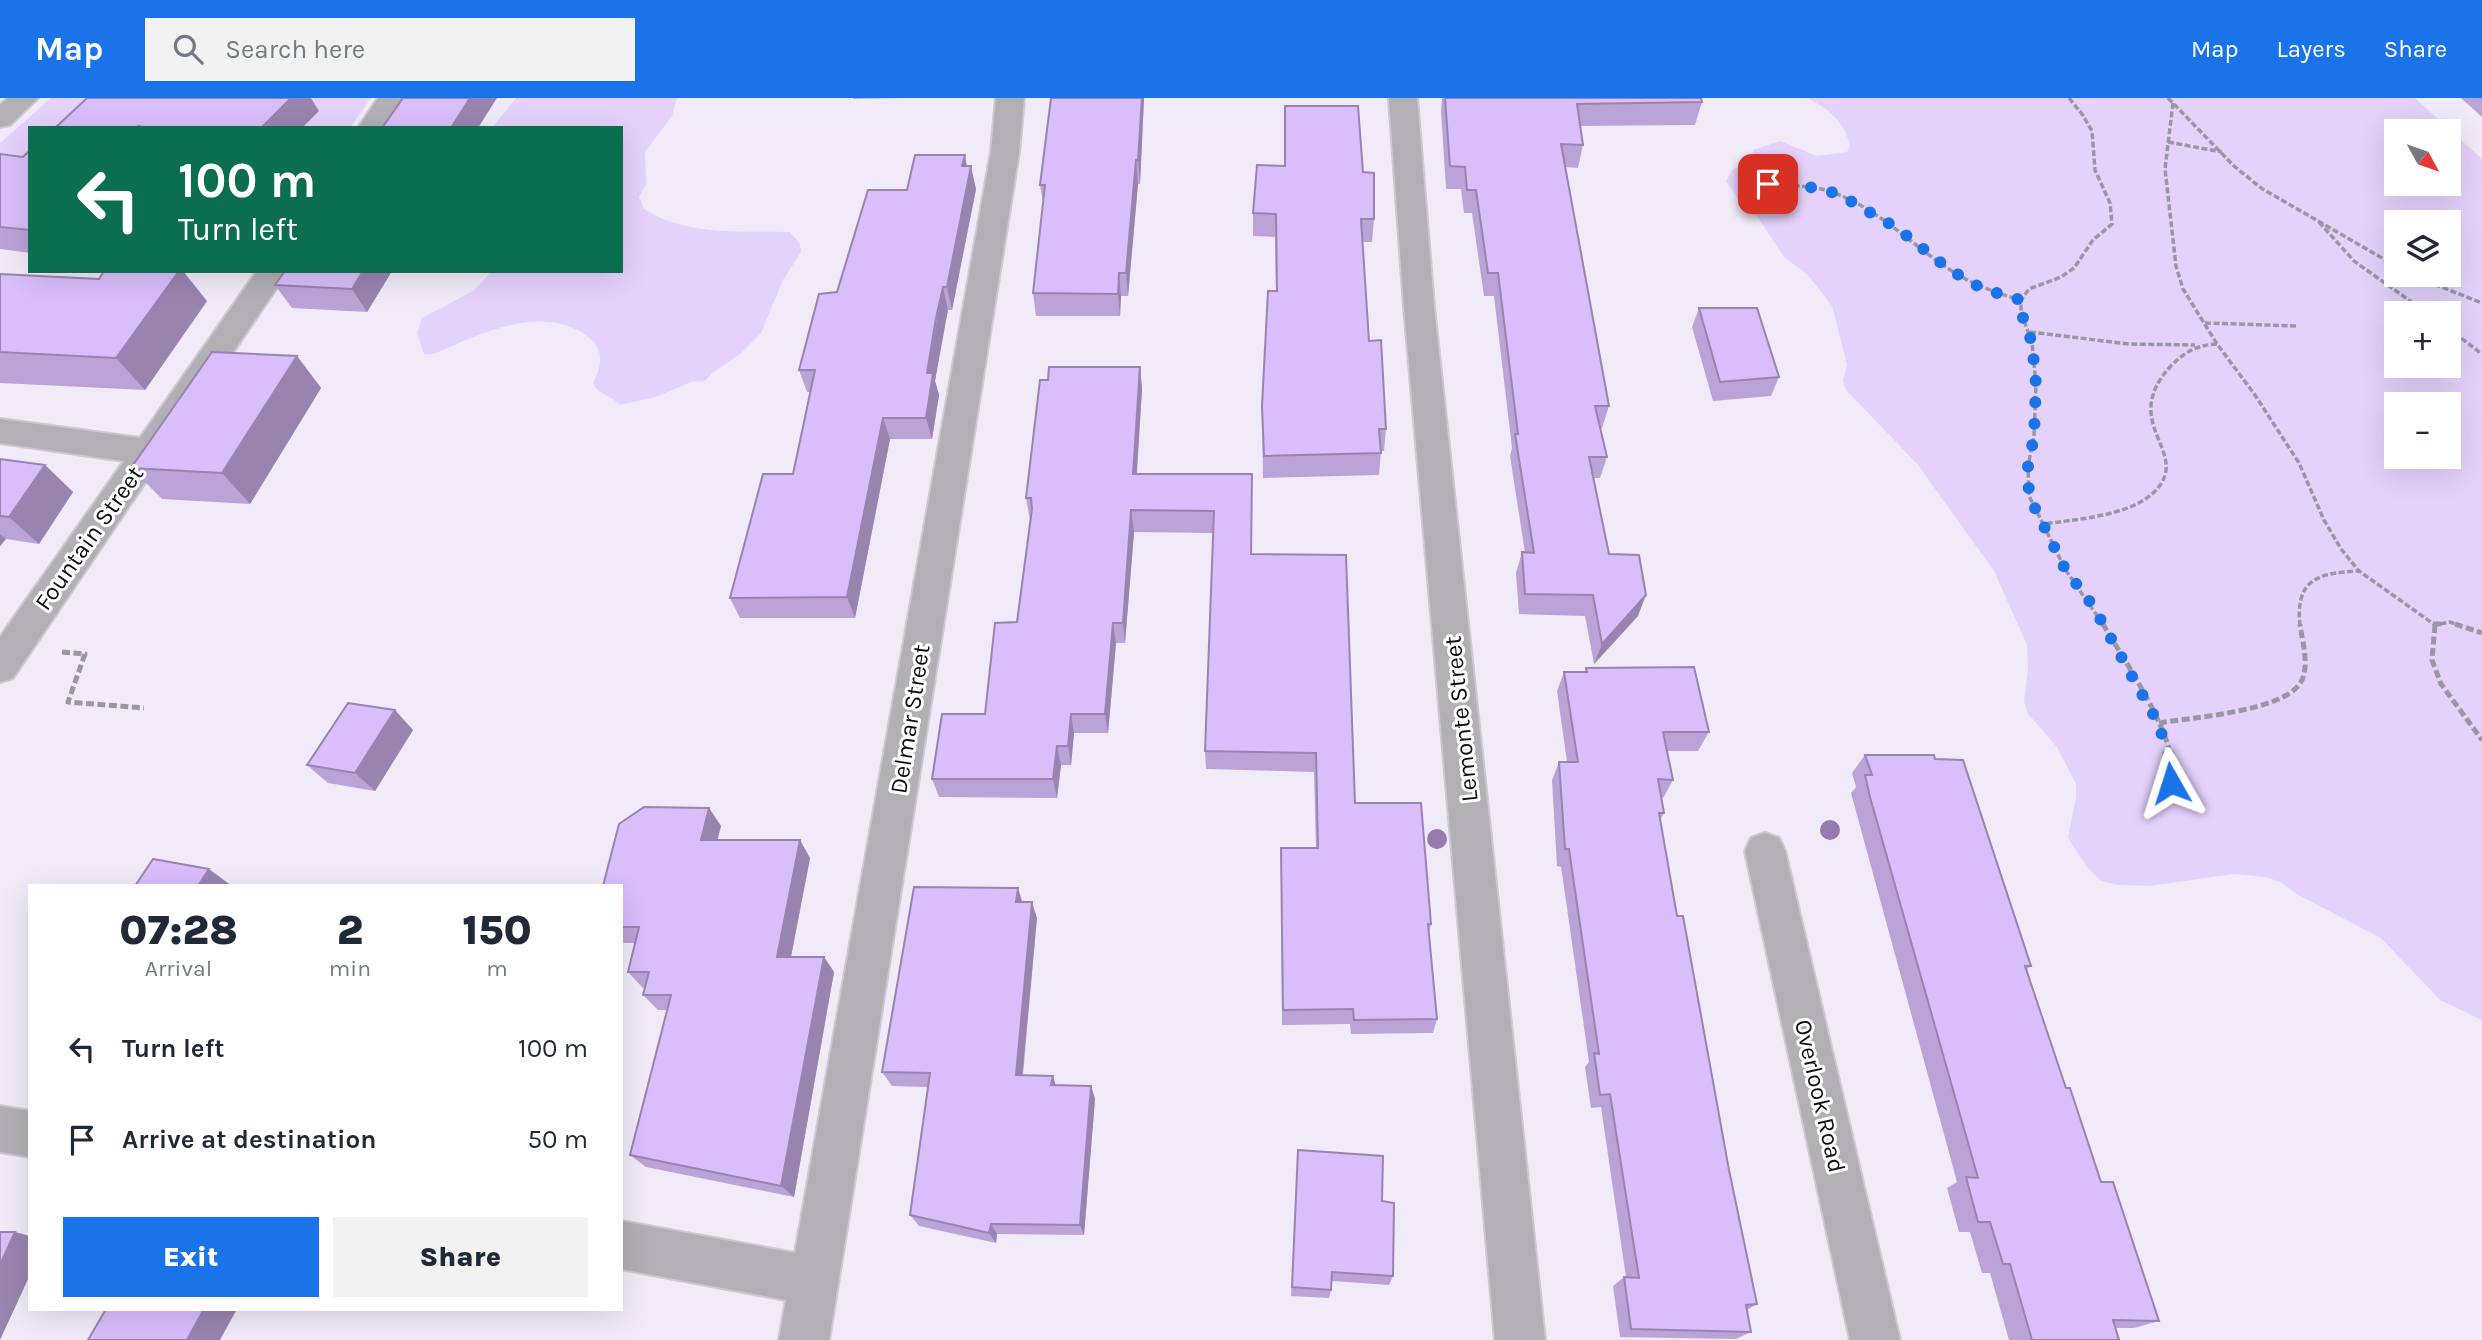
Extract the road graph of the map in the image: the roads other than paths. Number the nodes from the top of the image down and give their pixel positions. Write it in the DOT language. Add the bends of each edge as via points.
graph roads {
  1 [pos="24,98"];
  2 [pos="392,98"];
  3 [pos="1010,98"];
  4 [pos="1403,98"];
  5 [pos="0,119"];
  6 [pos="373,126"];
  7 [pos="272,273"];
  8 [pos="0,431"];
  9 [pos="149,452"];
  10 [pos="0,667"];
  11 [pos="1765,851"];
  12 [pos="0,1129"];
  13 [pos="28,1134"];
  14 [pos="623,1245"];
  15 [pos="814,1281"];
  16 [pos="804,1340"];
  17 [pos="1520,1340"];
  18 [pos="1875,1340"];
  1 -- 5 [label="street"];
  2 -- 6 [label="street"];
  3 -- 15 [label="street, Delmar Street" via="1003,164"];
  4 -- 17 [label="street, Lemonte Street" via="1419,307"];
  7 -- 9 [label="street, Fountain Street"];
  8 -- 9 [label="street"];
  9 -- 10 [label="street, Fountain Street"];
  11 -- 18 [label="street, Overlook Road"];
  12 -- 13 [label="street"];
  14 -- 15 [label="street"];
  15 -- 16 [label="street, Delmar Street"];
}
